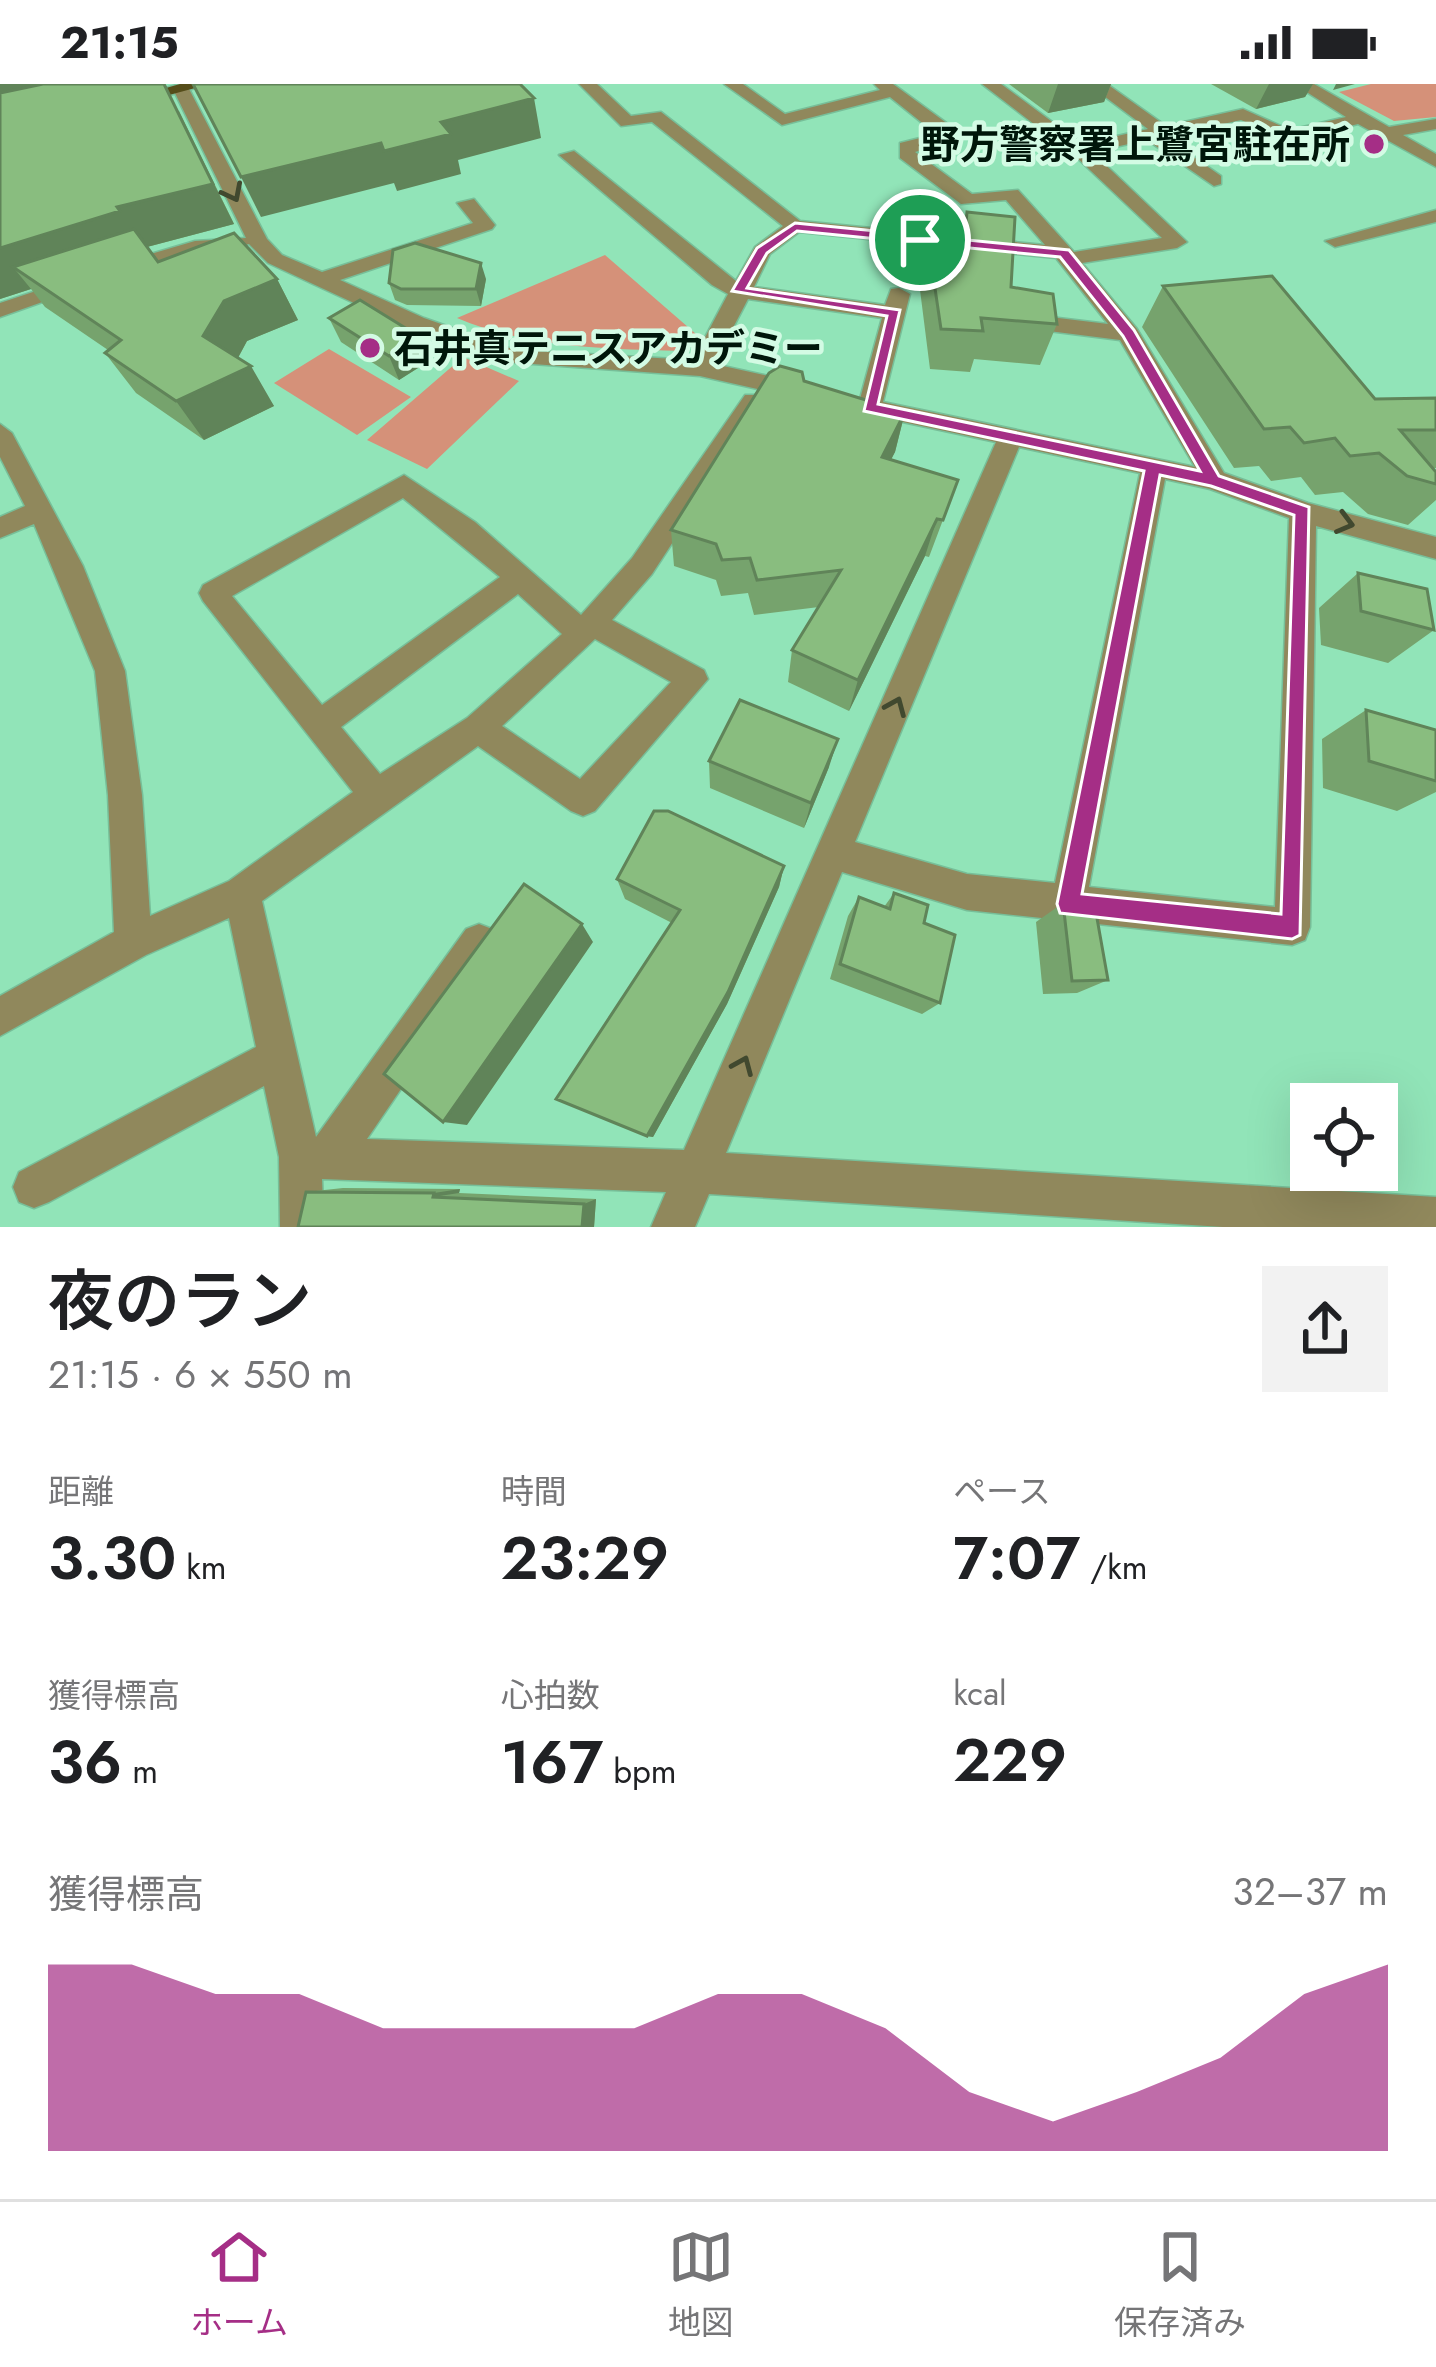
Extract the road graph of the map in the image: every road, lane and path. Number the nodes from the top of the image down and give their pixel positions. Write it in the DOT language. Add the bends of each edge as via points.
graph roads {
  1 [pos="586,84"];
  2 [pos="732,84"];
  3 [pos="990,84"];
  4 [pos="1096,84"];
  5 [pos="1302,84"];
  6 [pos="191,86"];
  7 [pos="887,88"];
  8 [pos="113,105"];
  9 [pos="1362,118"];
  10 [pos="1436,124"];
  11 [pos="1156,133"];
  12 [pos="1387,133"];
  13 [pos="1079,150"];
  14 [pos="568,155"];
  15 [pos="1436,162"];
  16 [pos="1214,180"];
  17 [pos="466,202"];
  18 [pos="1436,216"];
  19 [pos="795,226"];
  20 [pos="1335,241"];
  21 [pos="258,242"];
  22 [pos="1067,256"];
  23 [pos="320,280"];
  24 [pos="739,291"];
  25 [pos="0,310"];
  26 [pos="1011,320"];
  27 [pos="1129,334"];
  28 [pos="700,368"];
  29 [pos="766,382"];
  30 [pos="849,402"];
  31 [pos="0,433"];
  32 [pos="1010,438"];
  33 [pos="1154,467"];
  34 [pos="1214,480"];
  35 [pos="38,511"];
  36 [pos="1303,512"];
  37 [pos="0,527"];
  38 [pos="1436,548"];
  39 [pos="519,578"];
  40 [pos="587,628"];
  41 [pos="317,727"];
  42 [pos="478,728"];
  43 [pos="376,795"];
  44 [pos="834,854"];
  45 [pos="242,894"];
  46 [pos="1068,904"];
  47 [pos="133,942"];
  48 [pos="479,942"];
  49 [pos="0,1018"];
  50 [pos="278,1057"];
  51 [pos="314,1158"];
  52 [pos="697,1172"];
  53 [pos="34,1187"];
  54 [pos="1115,1215"];
  55 [pos="1436,1220"];
  56 [pos="302,1227"];
  57 [pos="673,1227"];
  1 -- 19 [label="street" via="626,122 656,116"];
  2 -- 7 [label="street" via="782,120"];
  3 -- 13 [label="street"];
  4 -- 11 [label="street"];
  5 -- 9 [label="street"];
  6 -- 8 [label="main road"];
  6 -- 21 [label="street, one-way"];
  7 -- 22 [label="street" via="946,137 906,147 906,154 968,200 1011,194"];
  9 -- 11 [label="street" via="1288,136 1244,114"];
  9 -- 12 [label="street"];
  10 -- 12 [label="street"];
  11 -- 13 [label="street"];
  11 -- 16 [label="street"];
  12 -- 15 [label="street"];
  13 -- 22 [label="street" via="1177,242"];
  14 -- 24 [label="street"];
  17 -- 23 [label="street" via="485,225"];
  18 -- 20 [label="street"];
  19 -- 22 [label="street"];
  19 -- 24 [label="street" via="762,251"];
  21 -- 23 [label="street"];
  21 -- 25 [label="street" via="195,247"];
  22 -- 27 [label="street"];
  23 -- 28 [label="street" via="513,357"];
  24 -- 28 [label="street"];
  24 -- 30 [label="street" via="897,304"];
  26 -- 27 [label="street"];
  27 -- 34 [label="street"];
  28 -- 29 [label="street"];
  29 -- 30 [label="street"];
  29 -- 40 [label="street" via="642,566"];
  30 -- 32 [label="street"];
  31 -- 35 [label="street"];
  32 -- 33 [label="street"];
  44 -- 32 [label="street, one-way"];
  33 -- 34 [label="street"];
  33 -- 46 [label="street"];
  34 -- 36 [label="street"];
  35 -- 37 [label="street"];
  35 -- 47 [label="street" via="110,671"];
  36 -- 38 [label="street, one-way"];
  36 -- 46 [label="street" via="1292,927"];
  39 -- 40 [label="street"];
  39 -- 41 [label="street"];
  39 -- 41 [label="street" via="404,485 213,593"];
  40 -- 42 [label="street"];
  40 -- 42 [label="street" via="693,679 583,800"];
  41 -- 43 [label="street"];
  42 -- 43 [label="street"];
  43 -- 45 [label="street"];
  44 -- 46 [label="street" via="967,892"];
  52 -- 44 [label="street, one-way"];
  45 -- 47 [label="street"];
  45 -- 50 [label="street"];
  47 -- 49 [label="street"];
  48 -- 51 [label="street"];
  50 -- 51 [label="street"];
  50 -- 53 [label="street"];
  51 -- 52 [label="street"];
  51 -- 56 [label="street"];
  52 -- 54 [label="street"];
  52 -- 57 [label="street"];
  54 -- 55 [label="street"];
}
